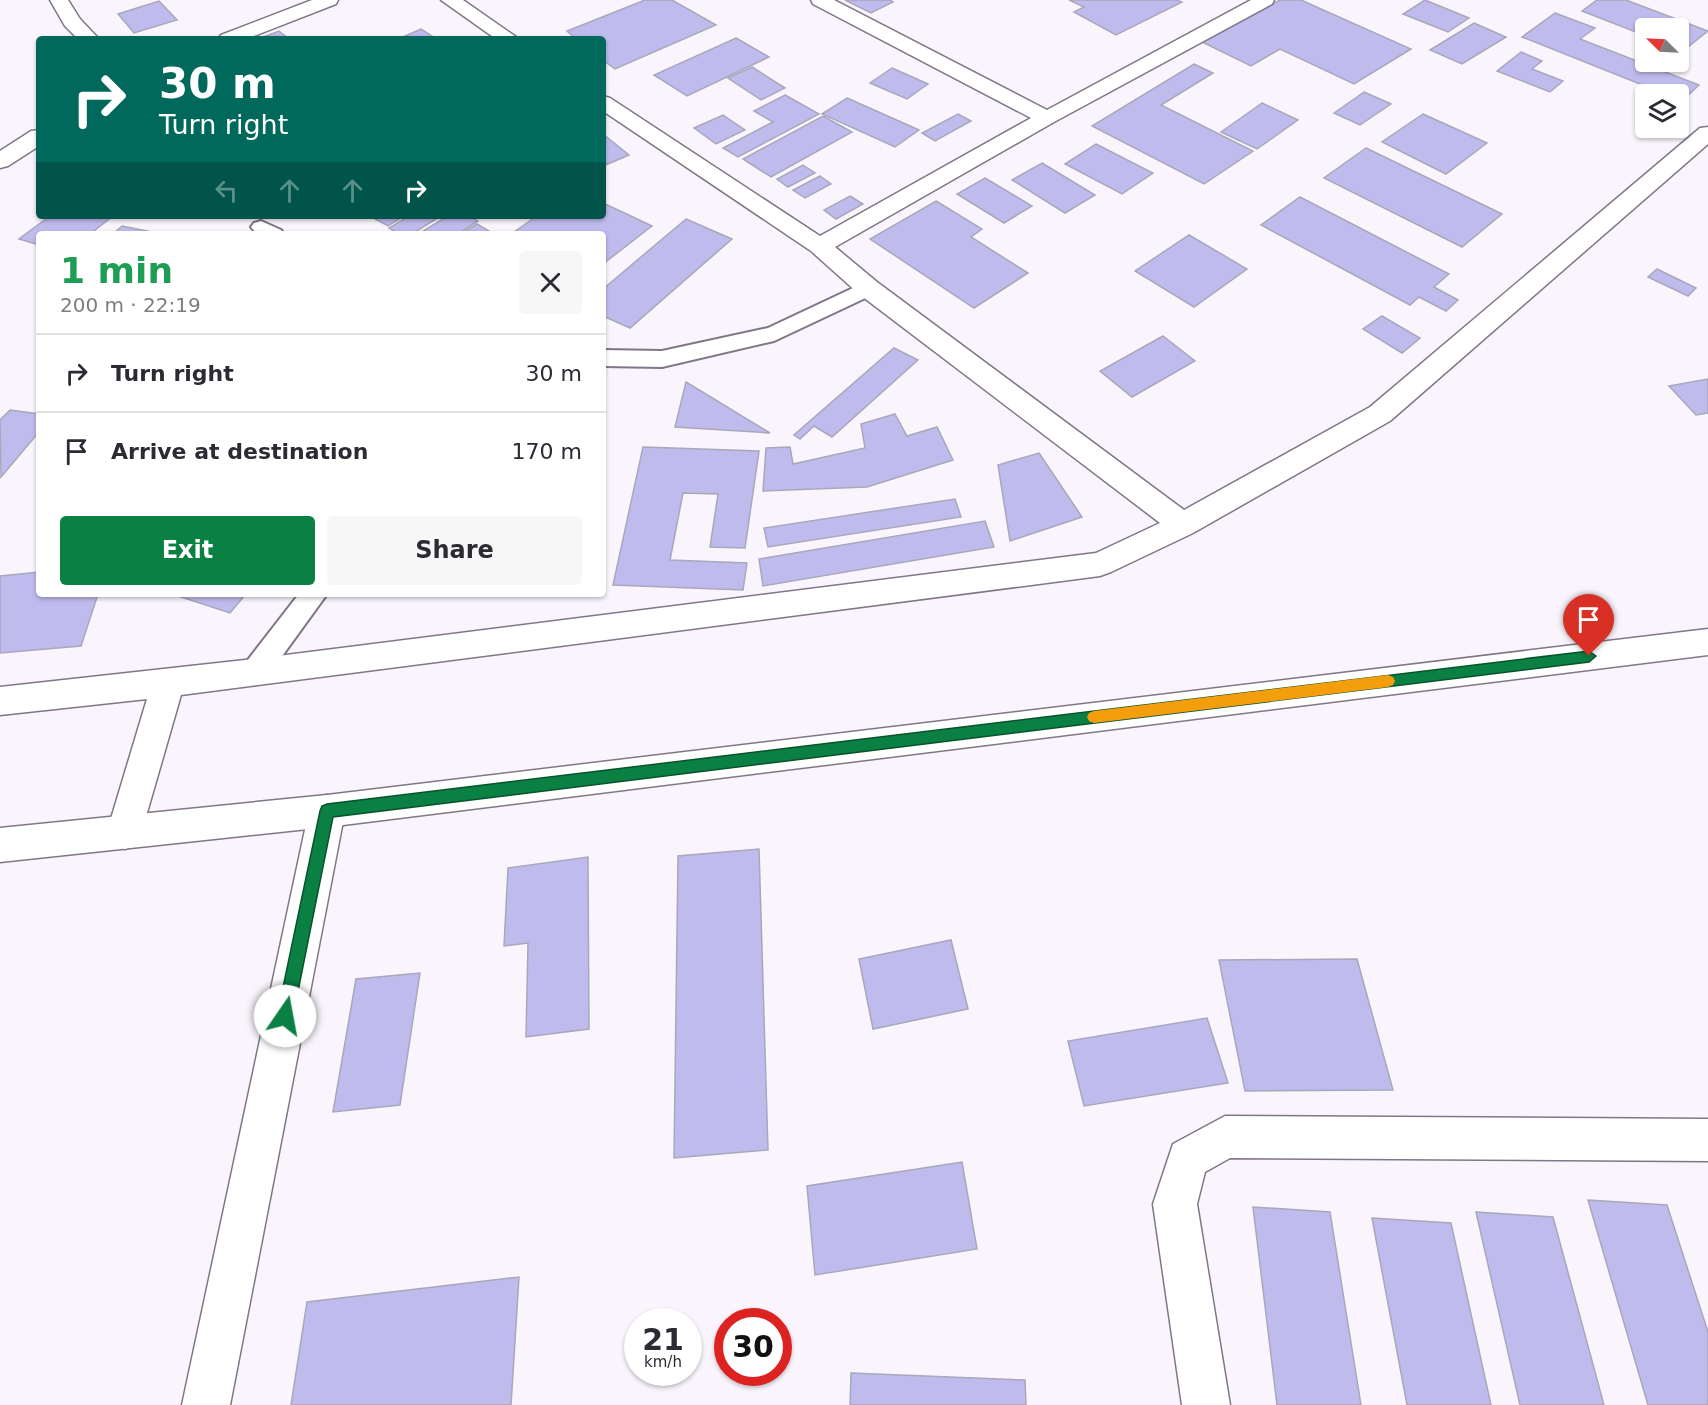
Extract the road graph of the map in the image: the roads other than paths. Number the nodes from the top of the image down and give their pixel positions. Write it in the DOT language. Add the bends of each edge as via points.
graph roads {
  1 [pos="59,0"];
  2 [pos="329,0"];
  3 [pos="450,0"];
  4 [pos="820,0"];
  5 [pos="1226,0"];
  6 [pos="1256,5"];
  7 [pos="86,36"];
  8 [pos="236,36"];
  9 [pos="504,36"];
  10 [pos="606,104"];
  11 [pos="1047,117"];
  12 [pos="1708,133"];
  13 [pos="36,138"];
  14 [pos="0,161"];
  15 [pos="819,246"];
  16 [pos="868,288"];
  17 [pos="606,358"];
  18 [pos="1183,525"];
  19 [pos="312,597"];
  20 [pos="1708,642"];
  21 [pos="254,673"];
  22 [pos="168,682"];
  23 [pos="0,701"];
  24 [pos="327,811"];
  25 [pos="125,832"];
  26 [pos="0,845"];
  27 [pos="1708,1140"];
  28 [pos="206,1405"];
  29 [pos="1206,1405"];
  1 -- 7 [label="street"];
  2 -- 8 [label="street"];
  3 -- 9 [label="street"];
  4 -- 11 [label="street"];
  5 -- 6 [label="street"];
  6 -- 11 [label="street"];
  10 -- 15 [label="street"];
  11 -- 15 [label="street"];
  12 -- 18 [label="street" via="1380,414"];
  13 -- 14 [label="street"];
  15 -- 16 [label="street"];
  16 -- 17 [label="lane" via="774,334 663,359"];
  16 -- 18 [label="street"];
  18 -- 21 [label="street" via="1100,564"];
  19 -- 21 [label="lane"];
  20 -- 24 [label="street"];
  21 -- 22 [label="street"];
  22 -- 23 [label="street"];
  22 -- 25 [label="street"];
  24 -- 25 [label="street"];
  24 -- 28 [label="street"];
  25 -- 26 [label="street"];
  27 -- 29 [label="street" via="1225,1137 1188,1159 1175,1204"];
}
